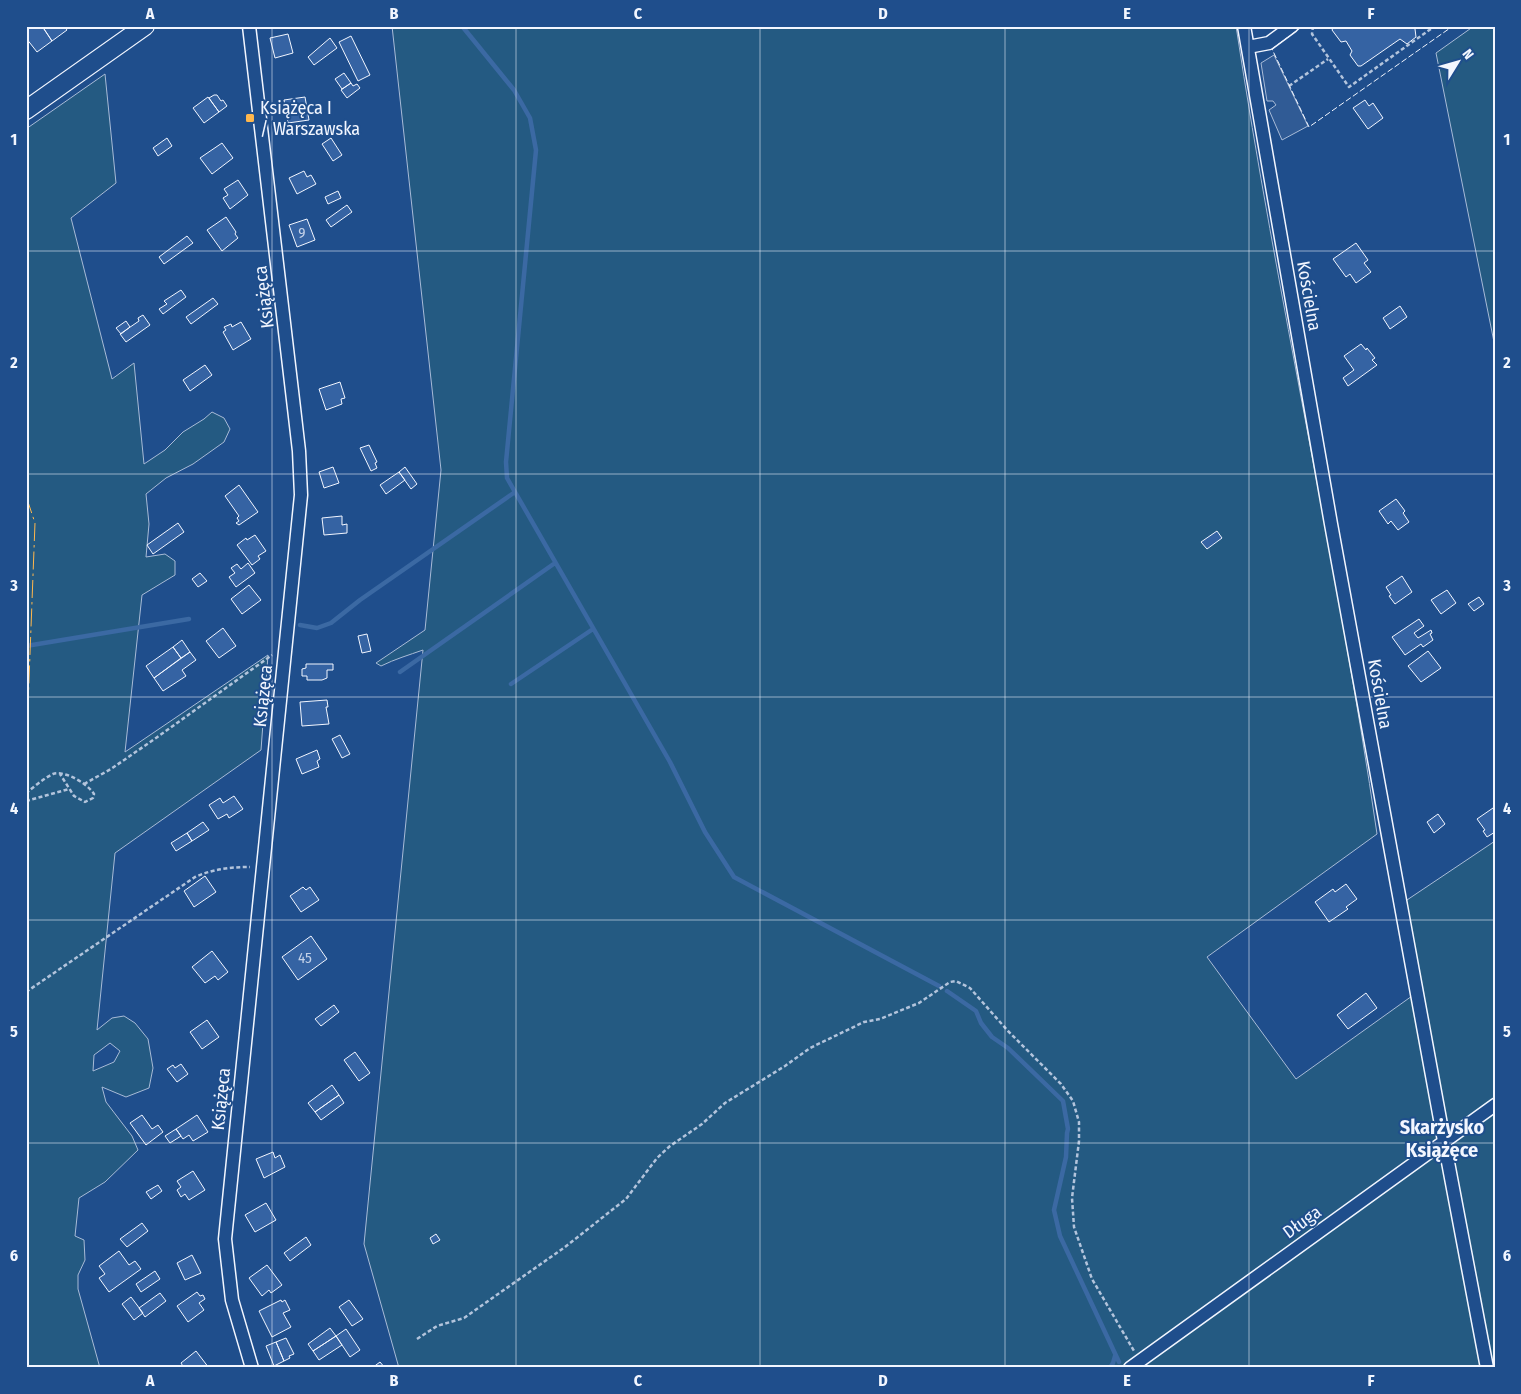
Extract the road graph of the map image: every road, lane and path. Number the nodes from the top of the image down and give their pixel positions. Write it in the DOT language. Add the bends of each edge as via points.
graph roads {
  1 [pos="145,26"];
  2 [pos="249,26"];
  3 [pos="1244,26"];
  4 [pos="1292,26"];
  5 [pos="1313,26"];
  6 [pos="1435,26"];
  7 [pos="1248,48"];
  8 [pos="1328,58"];
  9 [pos="1289,86"];
  10 [pos="26,110"];
  11 [pos="285,648"];
  12 [pos="60,774"];
  13 [pos="84,784"];
  14 [pos="69,790"];
  15 [pos="26,793"];
  16 [pos="26,801"];
  17 [pos="262,867"];
  18 [pos="26,992"];
  19 [pos="1495,1105"];
  20 [pos="1444,1142"];
  21 [pos="418,1339"];
  22 [pos="1135,1364"];
  23 [pos="252,1368"];
  24 [pos="1486,1368"];
  1 -- 10 [label="street"];
  2 -- 11 [label="street, Książęca" via="299,451 301,495"];
  3 -- 7 [label="street, Kościelna"];
  4 -- 7 [label="street" via="1269,43"];
  5 -- 8 [label="path" via="1312,34"];
  6 -- 8 [label="path" via="1349,87"];
  7 -- 20 [label="street, Kościelna"];
  8 -- 9 [label="path"];
  11 -- 13 [label="path" via="111,769"];
  11 -- 17 [label="street, Książęca"];
  12 -- 13 [label="path"];
  12 -- 14 [label="path"];
  12 -- 15 [label="path" via="53,774"];
  13 -- 14 [label="path" via="94,794 90,801 80,800"];
  14 -- 16 [label="path"];
  17 -- 18 [label="path" via="228,867 195,876"];
  17 -- 23 [label="street, Książęca" via="225,1239 232,1300"];
  19 -- 20 [label="street, Długa"];
  20 -- 22 [label="street, Długa"];
  20 -- 24 [label="street, Kościelna"];
  21 -- 22 [label="path" via="437,1326 464,1318 565,1247 626,1199 657,1158 725,1103 810,1048 864,1022 919,1004 956,981 970,988 1061,1084 1073,1101 1079,1122 1072,1198 1074,1227 1092,1279"];
}
